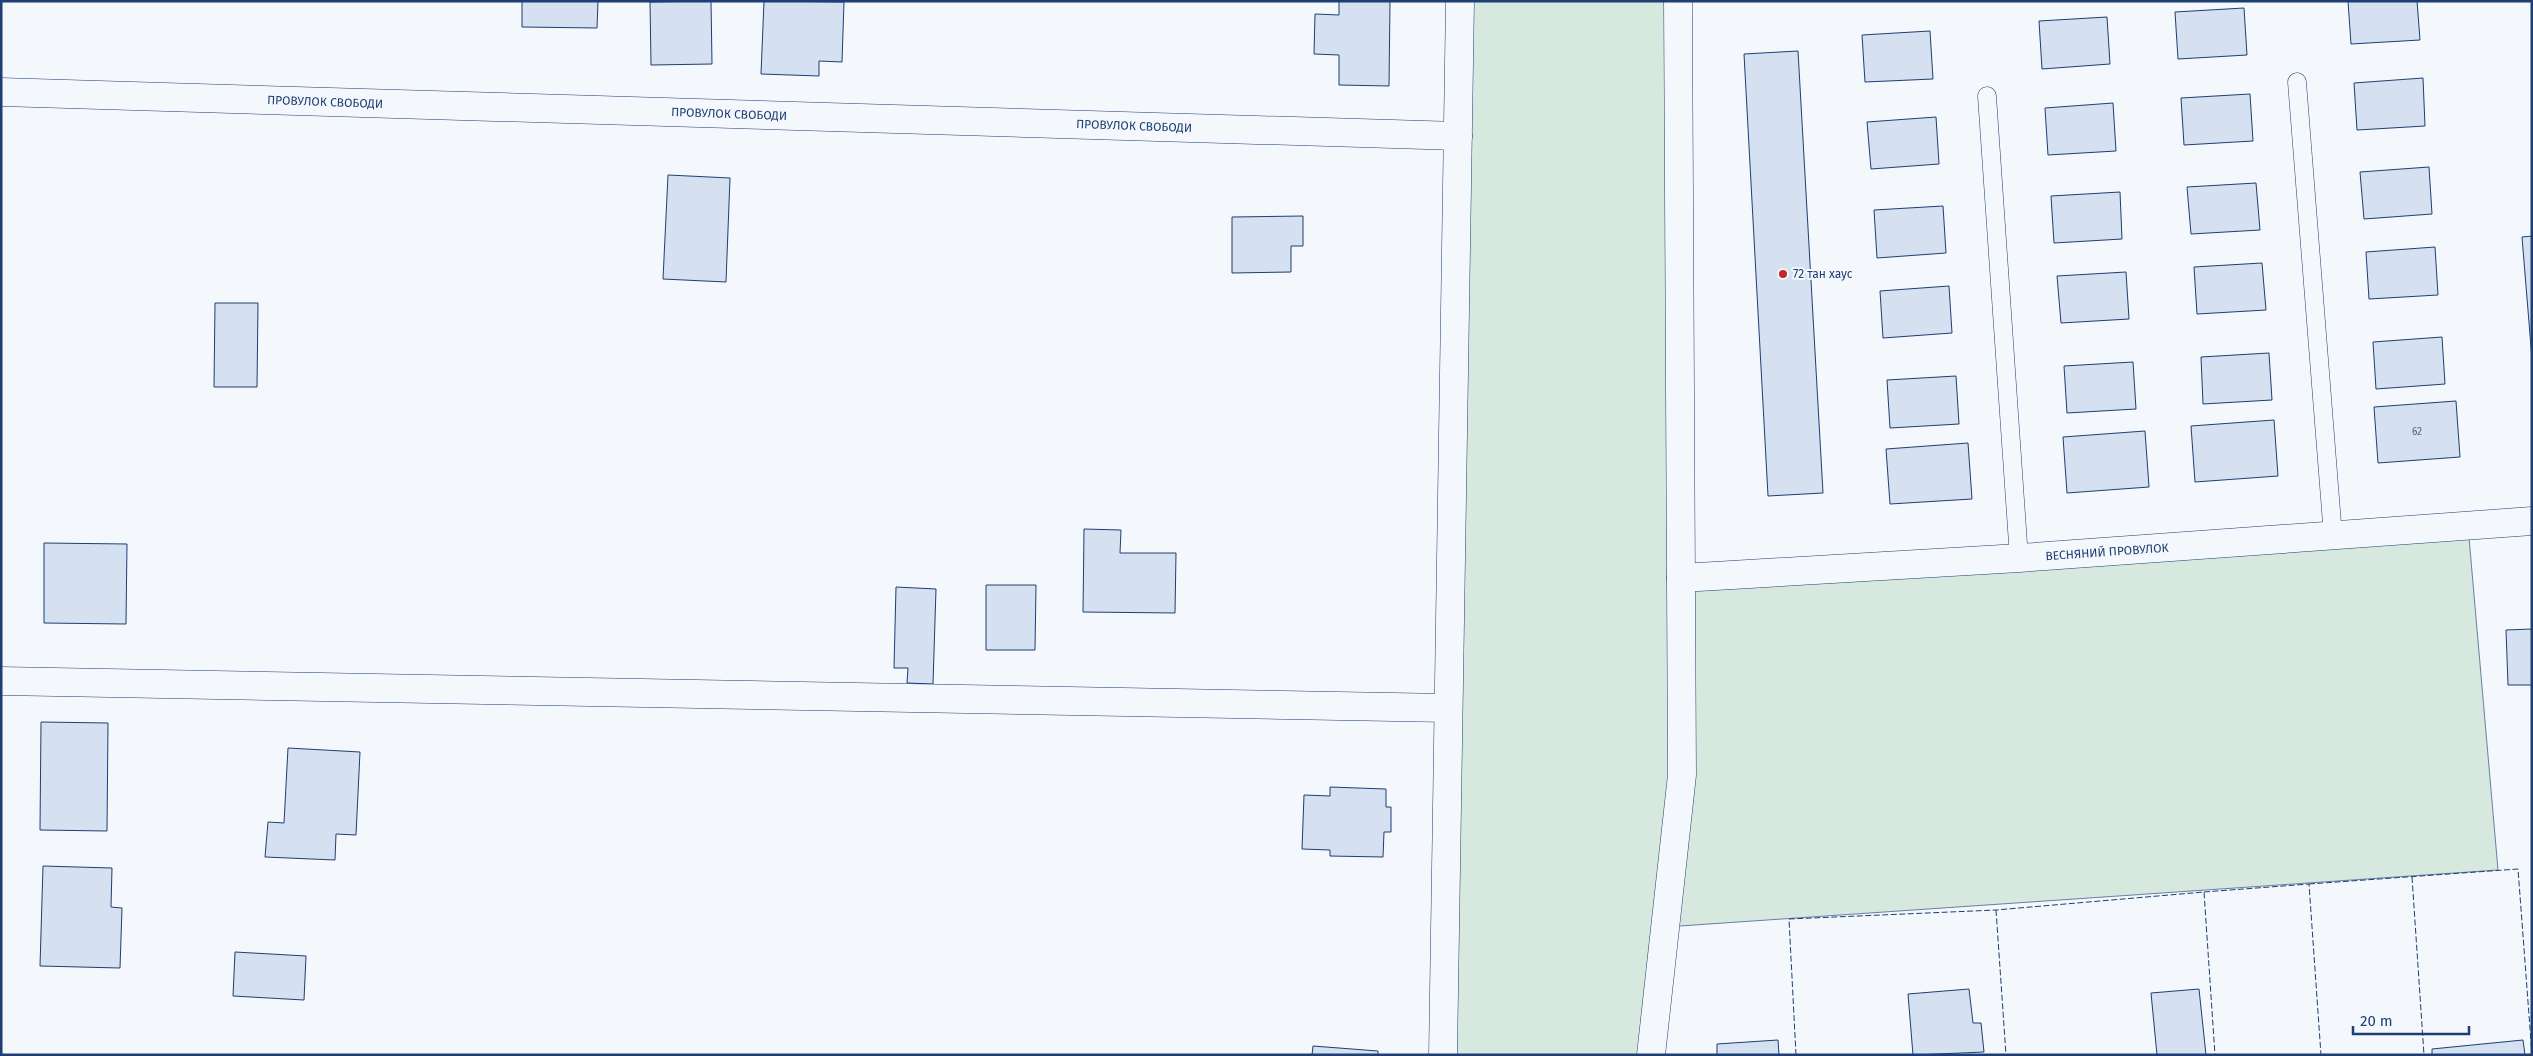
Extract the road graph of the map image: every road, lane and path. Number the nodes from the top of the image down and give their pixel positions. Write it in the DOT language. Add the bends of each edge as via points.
graph roads {
  1 [pos="1460,1"];
  2 [pos="1678,1"];
  3 [pos="2297,82"];
  4 [pos="1,92"];
  5 [pos="1987,96"];
  6 [pos="1458,136"];
  7 [pos="2532,521"];
  8 [pos="2333,536"];
  9 [pos="2019,558"];
  10 [pos="1681,578"];
  11 [pos="1,681"];
  12 [pos="1448,708"];
  13 [pos="1443,1055"];
  14 [pos="1651,1055"];
  1 -- 6 [label="street"];
  2 -- 10 [label="street"];
  3 -- 8 [label="lane"];
  4 -- 6 [label="street, ПРОВУЛОК СВОБОДИ"];
  5 -- 9 [label="lane"];
  6 -- 12 [label="street"];
  7 -- 8 [label="street, ВЕСНЯНИЙ ПРОВУЛОК"];
  8 -- 9 [label="street, ВЕСНЯНИЙ ПРОВУЛОК"];
  9 -- 10 [label="street, ВЕСНЯНИЙ ПРОВУЛОК"];
  10 -- 14 [label="street" via="1682,775"];
  11 -- 12 [label="street"];
  12 -- 13 [label="street"];
}
